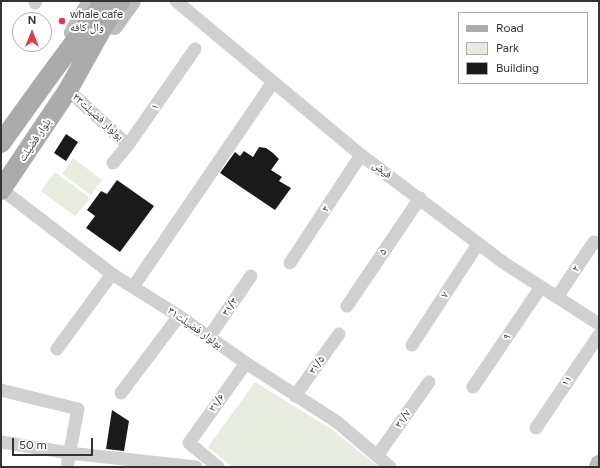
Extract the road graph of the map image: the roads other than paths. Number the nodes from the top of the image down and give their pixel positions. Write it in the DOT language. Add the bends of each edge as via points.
graph roads {
  1 [pos="120,1"];
  2 [pos="132,1"];
  3 [pos="176,1"];
  4 [pos="100,9"];
  5 [pos="195,49"];
  6 [pos="274,82"];
  7 [pos="68,90"];
  8 [pos="1,143"];
  9 [pos="128,145"];
  10 [pos="361,155"];
  11 [pos="113,163"];
  12 [pos="1,189"];
  13 [pos="420,198"];
  14 [pos="594,242"];
  15 [pos="478,244"];
  16 [pos="290,263"];
  17 [pos="112,274"];
  18 [pos="251,276"];
  19 [pos="133,287"];
  20 [pos="541,287"];
  21 [pos="557,297"];
  22 [pos="347,306"];
  23 [pos="179,316"];
  24 [pos="599,324"];
  25 [pos="339,334"];
  26 [pos="599,336"];
  27 [pos="209,337"];
  28 [pos="412,345"];
  29 [pos="57,349"];
  30 [pos="246,363"];
  31 [pos="430,382"];
  32 [pos="473,387"];
  33 [pos="1,390"];
  34 [pos="121,393"];
  35 [pos="296,396"];
  36 [pos="536,428"];
  37 [pos="1,442"];
  38 [pos="69,453"];
  39 [pos="377,456"];
  40 [pos="599,464"];
  41 [pos="67,467"];
  42 [pos="196,467"];
  43 [pos="218,467"];
  44 [pos="390,467"];
  45 [pos="598,467"];
  1 -- 4 [label="main road, بلوار فضیلت"];
  2 -- 7 [label="main road, بلوار فضیلت"];
  3 -- 6 [label="street, فیض"];
  4 -- 7 [label="main road, بلوار فضیلت"];
  4 -- 8 [label="main road, بلوار فضیلت"];
  5 -- 9 [label="street, ۱"];
  6 -- 10 [label="street, فیض"];
  6 -- 19 [label="street"];
  7 -- 9 [label="street, بولوار فضیلت۳۳"];
  7 -- 12 [label="main road, بلوار فضیلت"];
  9 -- 11 [label="street, ۱"];
  10 -- 13 [label="street, فیض"];
  10 -- 16 [label="street, ۳"];
  12 -- 17 [label="street, بولوار فضیلت۳۱"];
  13 -- 15 [label="street, فیض"];
  13 -- 22 [label="street, ۵"];
  14 -- 21 [label="street, ۲"];
  15 -- 20 [label="street, فیض"];
  15 -- 28 [label="street, ۷"];
  17 -- 19 [label="street, بولوار فضیلت۳۱"];
  17 -- 29 [label="street"];
  18 -- 27 [label="street, ۳۱/۳"];
  19 -- 23 [label="street, بولوار فضیلت۳۱"];
  20 -- 21 [label="street, فیض"];
  20 -- 32 [label="street, ۹"];
  21 -- 24 [label="street, فیض"];
  23 -- 27 [label="street, بولوار فضیلت۳۱"];
  23 -- 34 [label="street"];
  25 -- 35 [label="street, ۳۱/۵"];
  26 -- 36 [label="street, ۱۱"];
  27 -- 30 [label="street, بولوار فضیلت۳۱"];
  30 -- 35 [label="street, بولوار فضیلت۳۱"];
  30 -- 43 [label="street, ۳۱/۶" via="189,442"];
  31 -- 39 [label="street, ۳۱/۷"];
  33 -- 38 [label="street" via="78,409"];
  35 -- 39 [label="street, بولوار فضیلت۳۱" via="337,422"];
  37 -- 38 [label="street"];
  38 -- 41 [label="street"];
  38 -- 42 [label="street"];
  39 -- 44 [label="street, بولوار فضیلت۳۱"];
  40 -- 45 [label="main road"];
}
